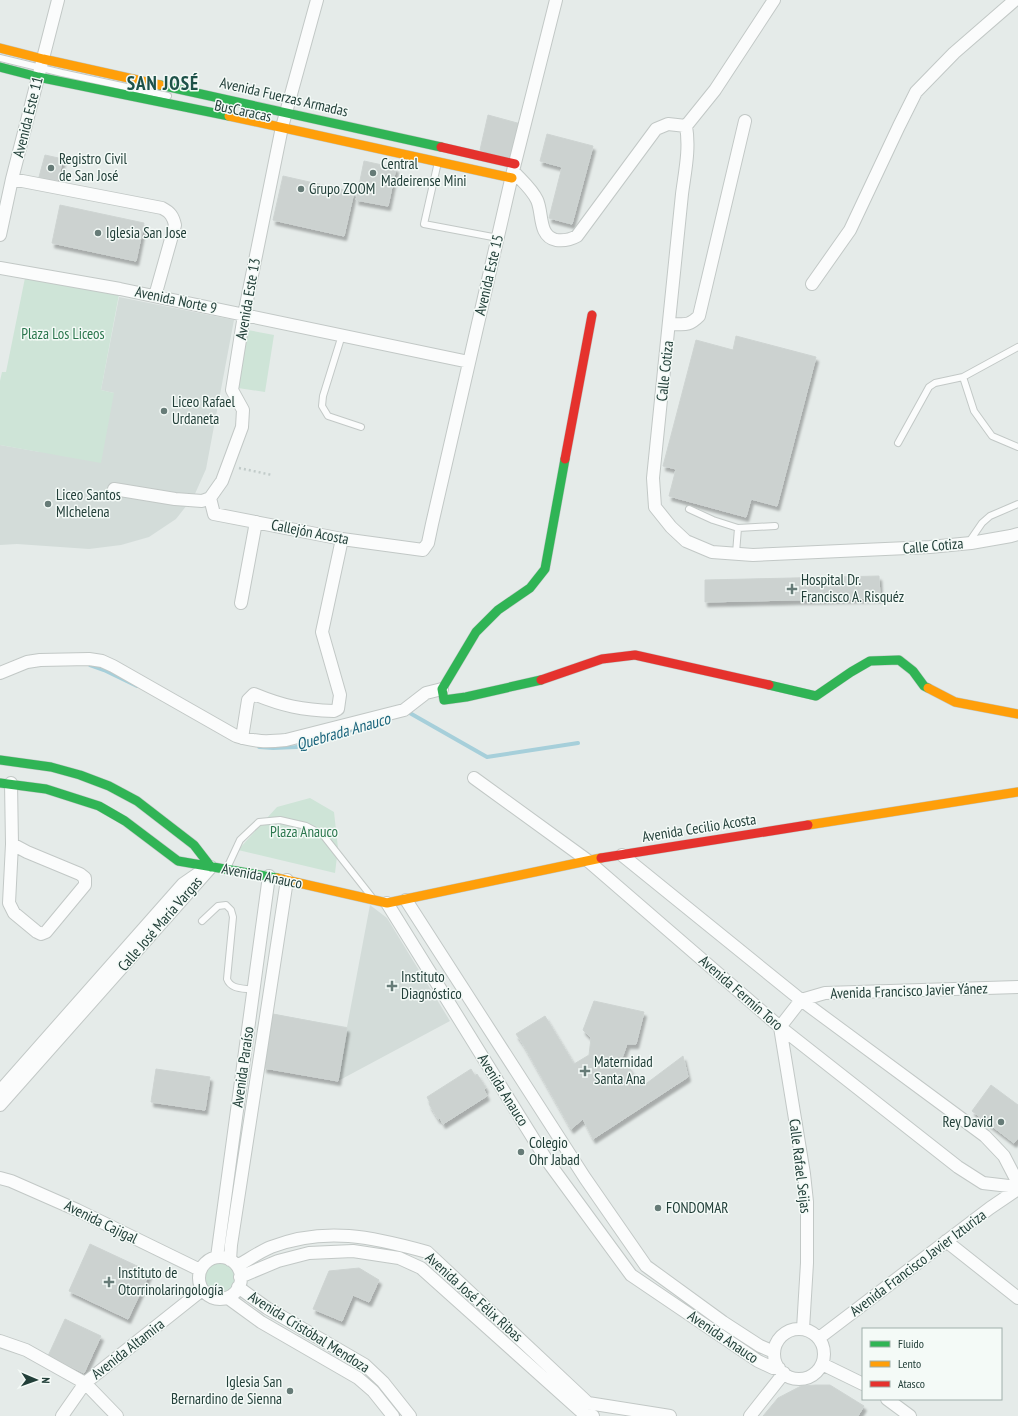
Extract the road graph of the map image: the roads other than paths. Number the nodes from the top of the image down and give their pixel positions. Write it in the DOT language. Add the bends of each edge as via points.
graph roads {
  1 [pos="58,0"];
  2 [pos="317,0"];
  3 [pos="556,0"];
  4 [pos="774,0"];
  5 [pos="1015,0"];
  6 [pos="0,48"];
  7 [pos="0,58"];
  8 [pos="0,67"];
  9 [pos="40,68"];
  10 [pos="177,97"];
  11 [pos="283,120"];
  12 [pos="745,121"];
  13 [pos="686,126"];
  14 [pos="438,158"];
  15 [pos="511,171"];
  16 [pos="12,179"];
  17 [pos="0,235"];
  18 [pos="498,238"];
  19 [pos="0,268"];
  20 [pos="812,284"];
  21 [pos="155,296"];
  22 [pos="244,315"];
  23 [pos="592,315"];
  24 [pos="670,324"];
  25 [pos="342,335"];
  26 [pos="1018,347"];
  27 [pos="469,362"];
  28 [pos="963,377"];
  29 [pos="361,427"];
  30 [pos="898,443"];
  31 [pos="1018,447"];
  32 [pos="114,489"];
  33 [pos="210,498"];
  34 [pos="1018,504"];
  35 [pos="689,509"];
  36 [pos="256,522"];
  37 [pos="775,526"];
  38 [pos="738,528"];
  39 [pos="1018,534"];
  40 [pos="342,539"];
  41 [pos="968,543"];
  42 [pos="423,550"];
  43 [pos="736,554"];
  44 [pos="241,603"];
  45 [pos="0,673"];
  46 [pos="442,689"];
  47 [pos="1018,714"];
  48 [pos="242,738"];
  49 [pos="0,760"];
  50 [pos="474,778"];
  51 [pos="5,783"];
  52 [pos="1018,792"];
  53 [pos="12,844"];
  54 [pos="622,855"];
  55 [pos="587,860"];
  56 [pos="210,867"];
  57 [pos="227,869"];
  58 [pos="269,876"];
  59 [pos="287,880"];
  60 [pos="374,900"];
  61 [pos="406,900"];
  62 [pos="386,903"];
  63 [pos="202,921"];
  64 [pos="1018,987"];
  65 [pos="254,990"];
  66 [pos="801,1000"];
  67 [pos="72,1016"];
  68 [pos="780,1027"];
  69 [pos="0,1091"];
  70 [pos="0,1105"];
  71 [pos="565,1147"];
  72 [pos="546,1159"];
  73 [pos="0,1178"];
  74 [pos="1018,1183"];
  75 [pos="1018,1188"];
  76 [pos="946,1241"];
  77 [pos="217,1257"];
  78 [pos="200,1270"];
  79 [pos="236,1273"];
  80 [pos="202,1290"];
  81 [pos="228,1298"];
  82 [pos="1018,1298"];
  83 [pos="802,1329"];
  84 [pos="819,1338"];
  85 [pos="0,1341"];
  86 [pos="774,1352"];
  87 [pos="822,1364"];
  88 [pos="781,1371"];
  89 [pos="85,1383"];
  90 [pos="862,1384"];
  91 [pos="888,1400"];
  92 [pos="62,1416"];
  93 [pos="117,1416"];
  94 [pos="393,1416"];
  95 [pos="410,1416"];
  96 [pos="593,1416"];
  97 [pos="670,1416"];
  98 [pos="750,1416"];
  99 [pos="910,1416"];
  1 -- 9 [label="street, Avenida Este 11"];
  2 -- 11 [label="street, Avenida Este 13"];
  3 -- 15 [label="street, Avenida Este 15"];
  4 -- 13 [label="street" via="715,90"];
  5 -- 20 [label="street" via="954,53 916,92 850,230"];
  6 -- 9 [label="main road, Avenida Fuerzas Armadas"];
  7 -- 9 [label="lane"];
  8 -- 9 [label="main road, Avenida Fuerzas Armadas"];
  9 -- 10 [label="lane"];
  9 -- 11 [label="main road, Avenida Fuerzas Armadas"];
  9 -- 11 [label="main road, Avenida Fuerzas Armadas"];
  9 -- 16 [label="street, Avenida Este 11"];
  11 -- 14 [label="main road, Avenida Fuerzas Armadas"];
  11 -- 15 [label="main road, Avenida Fuerzas Armadas"];
  11 -- 22 [label="street, Avenida Este 13"];
  12 -- 24 [label="street" via="699,316 692,323"];
  13 -- 15 [label="street" via="668,124 656,129 577,236 570,240 562,241 547,236 537,201 530,188"];
  13 -- 24 [label="street, Calle Cotiza" via="689,140"];
  14 -- 15 [label="main road, Avenida Fuerzas Armadas"];
  14 -- 18 [label="lane" via="424,224"];
  15 -- 18 [label="street, Avenida Este 15"];
  16 -- 17 [label="street, Avenida Este 11"];
  16 -- 21 [label="street" via="162,208 170,212 175,225"];
  18 -- 27 [label="street, Avenida Este 15"];
  19 -- 21 [label="street, Avenida Norte 9"];
  21 -- 22 [label="street, Avenida Norte 9"];
  22 -- 25 [label="street, Avenida Norte 9"];
  22 -- 33 [label="street, Avenida Este 13" via="232,390 243,410 242,427 222,481"];
  23 -- 46 [label="main road" via="545,569 530,588 498,610 476,632"];
  24 -- 43 [label="street, Calle Cotiza" via="654,478 656,507 686,541 712,552"];
  25 -- 27 [label="street, Avenida Norte 9"];
  25 -- 29 [label="lane" via="322,406 328,416"];
  26 -- 28 [label="lane"];
  27 -- 42 [label="street, Avenida Este 15" via="428,543"];
  28 -- 30 [label="lane" via="935,383 929,387"];
  28 -- 31 [label="lane" via="974,411 992,436"];
  32 -- 33 [label="street" via="202,501"];
  33 -- 36 [label="street, Callejón Acosta" via="214,514"];
  34 -- 41 [label="lane" via="990,516"];
  35 -- 38 [label="lane"];
  36 -- 40 [label="street, Callejón Acosta"];
  36 -- 44 [label="street"];
  37 -- 38 [label="lane"];
  38 -- 43 [label="lane"];
  39 -- 41 [label="street, Calle Cotiza"];
  40 -- 42 [label="street, Callejón Acosta"];
  40 -- 48 [label="street" via="322,632 340,695 338,709 334,711 297,708 278,704 254,694 248,700"];
  41 -- 43 [label="street, Calle Cotiza" via="872,550"];
  45 -- 48 [label="street" via="27,662 40,660 102,661"];
  46 -- 47 [label="main road" via="444,700 466,697 540,681 602,659 635,655 816,696 870,661 900,660 924,686 937,694 955,702"];
  46 -- 48 [label="street" via="426,693 404,710 301,737 267,742"];
  49 -- 56 [label="main road, Avenida Anauco" via="51,767 109,786 137,802 194,844"];
  50 -- 55 [label="street, Avenida Fermín Toro"];
  51 -- 53 [label="street"];
  51 -- 56 [label="main road, Avenida Anauco" via="46,789 99,806 125,821 178,861"];
  52 -- 54 [label="main road, Avenida Cecilio Acosta"];
  53 -- 53 [label="street" via="85,878 84,885 46,932 41,934 10,908"];
  54 -- 55 [label="main road, Avenida Cecilio Acosta"];
  54 -- 66 [label="street, Avenida Fermín Toro"];
  55 -- 61 [label="main road, Avenida Cecilio Acosta"];
  55 -- 68 [label="street, Avenida Fermín Toro"];
  56 -- 57 [label="main road, Avenida Anauco"];
  56 -- 67 [label="street, Calle José María Vargas"];
  57 -- 58 [label="main road, Avenida Anauco"];
  57 -- 60 [label="lane" via="240,840 259,822 280,820 306,826 323,835"];
  58 -- 59 [label="main road, Avenida Anauco"];
  58 -- 65 [label="street, Avenida Paraíso"];
  59 -- 60 [label="main road, Avenida Anauco"];
  59 -- 79 [label="street, Avenida Paraíso" via="232,1237"];
  60 -- 62 [label="main road, Avenida Anauco"];
  61 -- 62 [label="main road, Avenida Cecilio Acosta"];
  61 -- 71 [label="street, Avenida Anauco"];
  62 -- 72 [label="street, Avenida Anauco"];
  63 -- 65 [label="lane" via="218,906 229,907 233,917 229,984"];
  64 -- 66 [label="street, Avenida Francisco Javier Yánez" via="825,993"];
  65 -- 77 [label="street, Avenida Paraíso"];
  66 -- 68 [label="street"];
  66 -- 74 [label="street, Avenida Fermín Toro" via="985,1136 1004,1156"];
  67 -- 69 [label="street, Calle José María Vargas"];
  67 -- 70 [label="street, Calle José María Vargas"];
  68 -- 75 [label="street, Avenida Fermín Toro" via="970,1175 982,1183"];
  68 -- 83 [label="street, Calle Rafael Seijas" via="807,1202 807,1264"];
  71 -- 72 [label="street"];
  71 -- 86 [label="street, Avenida Anauco" via="646,1266 742,1334"];
  72 -- 88 [label="street, Avenida Anauco" via="631,1275 758,1361"];
  73 -- 78 [label="street, Avenida Cajigal" via="77,1210"];
  75 -- 76 [label="street, Avenida Francisco Javier Izturiza"];
  76 -- 82 [label="street"];
  76 -- 84 [label="street, Avenida Francisco Javier Izturiza"];
  77 -- 78 [label="street" via="207,1262"];
  77 -- 79 [label="street"];
  78 -- 80 [label="street"];
  79 -- 81 [label="street" via="236,1292"];
  79 -- 95 [label="street, Avenida Cristóbal Mendoza" via="267,1308 365,1365 383,1382"];
  79 -- 96 [label="street, Avenida José Félix Ribas" via="309,1253 353,1251 399,1258 421,1268 586,1414"];
  79 -- 97 [label="street, Avenida José Félix Ribas" via="271,1247 305,1237 335,1234 399,1244 427,1252 588,1403"];
  80 -- 81 [label="street" via="215,1299"];
  80 -- 89 [label="street, Avenida Altamira"];
  81 -- 94 [label="street, Avenida Cristóbal Mendoza" via="261,1322 358,1378 373,1391"];
  83 -- 84 [label="street" via="812,1332"];
  83 -- 86 [label="street" via="785,1333 776,1343"];
  84 -- 87 [label="street" via="824,1351"];
  85 -- 89 [label="street" via="26,1350"];
  86 -- 88 [label="street" via="775,1361"];
  87 -- 88 [label="street" via="812,1375 802,1378 792,1378"];
  87 -- 90 [label="street"];
  88 -- 98 [label="street"];
  89 -- 92 [label="street, Avenida Altamira"];
  89 -- 93 [label="street"];
  91 -- 99 [label="street"];
}
